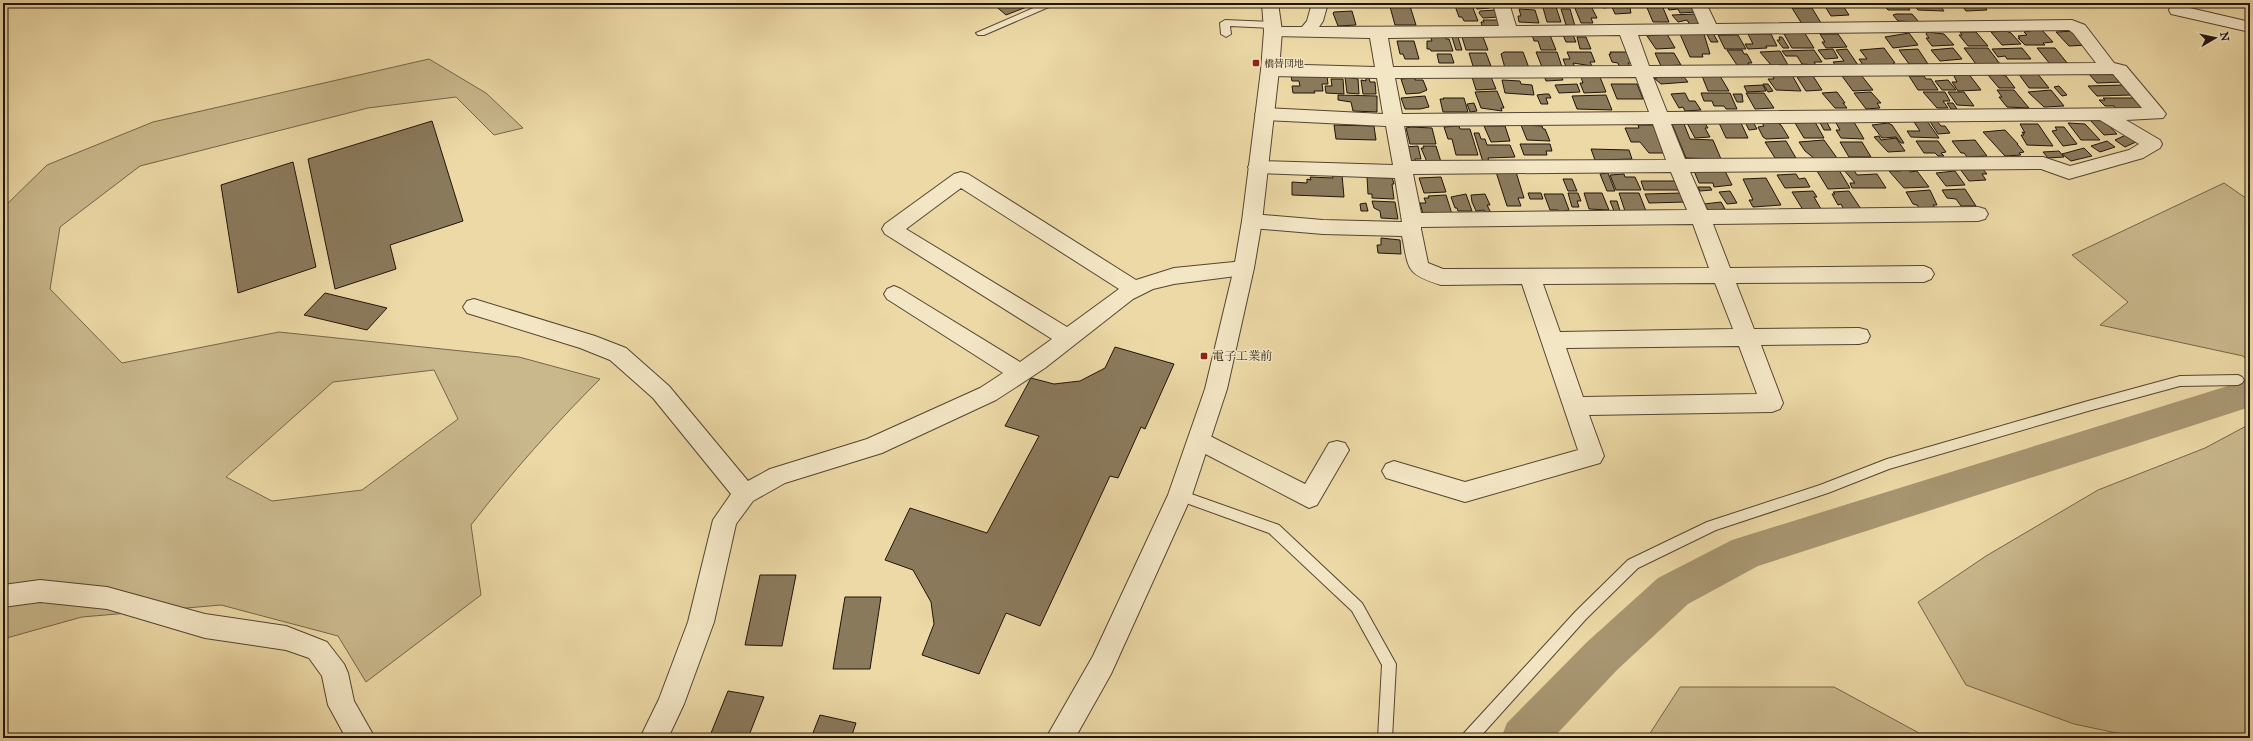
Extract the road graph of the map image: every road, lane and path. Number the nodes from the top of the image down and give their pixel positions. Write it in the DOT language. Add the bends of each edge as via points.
graph roads {
  1 [pos="1053,3"];
  2 [pos="1270,3"];
  3 [pos="1320,3"];
  4 [pos="1501,3"];
  5 [pos="1698,3"];
  6 [pos="2177,10"];
  7 [pos="2250,27"];
  8 [pos="1273,28"];
  9 [pos="1710,29"];
  10 [pos="1627,30"];
  11 [pos="1509,31"];
  12 [pos="1307,32"];
  13 [pos="981,33"];
  14 [pos="1378,33"];
  15 [pos="1226,34"];
  16 [pos="2110,68"];
  17 [pos="1270,70"];
  18 [pos="1643,70"];
  19 [pos="1385,73"];
  20 [pos="1264,114"];
  21 [pos="2104,114"];
  22 [pos="1661,118"];
  23 [pos="1393,120"];
  24 [pos="1678,166"];
  25 [pos="1258,167"];
  26 [pos="1402,170"];
  27 [pos="1978,214"];
  28 [pos="1700,217"];
  29 [pos="1252,221"];
  30 [pos="1411,225"];
  31 [pos="1244,268"];
  32 [pos="1924,274"];
  33 [pos="1722,275"];
  34 [pos="1530,276"];
  35 [pos="1135,289"];
  36 [pos="894,294"];
  37 [pos="474,307"];
  38 [pos="1859,336"];
  39 [pos="1068,338"];
  40 [pos="1746,338"];
  41 [pos="1552,340"];
  42 [pos="1020,373"];
  43 [pos="2238,380"];
  44 [pos="1574,406"];
  45 [pos="1200,440"];
  46 [pos="1337,450"];
  47 [pos="1394,471"];
  48 [pos="745,494"];
  49 [pos="1180,495"];
  50 [pos="3,596"];
  51 [pos="362,738"];
  52 [pos="654,738"];
  53 [pos="1060,738"];
  54 [pos="1385,738"];
  55 [pos="1469,738"];
  1 -- 13 [label="lane"];
  2 -- 8 [label="street"];
  3 -- 12 [label="street" via="1315,21"];
  4 -- 11 [label="street"];
  5 -- 9 [label="street"];
  6 -- 7 [label="street"];
  8 -- 12 [label="street"];
  8 -- 15 [label="lane" via="1225,23"];
  8 -- 17 [label="street"];
  9 -- 10 [label="street"];
  9 -- 16 [label="street" via="2072,25 2079,29"];
  10 -- 11 [label="street"];
  10 -- 18 [label="street"];
  11 -- 14 [label="street"];
  12 -- 14 [label="street"];
  14 -- 19 [label="street"];
  16 -- 18 [label="street"];
  16 -- 21 [label="street" via="2120,70 2157,114"];
  17 -- 19 [label="street"];
  17 -- 20 [label="street"];
  18 -- 19 [label="street"];
  18 -- 22 [label="street"];
  19 -- 23 [label="street"];
  20 -- 23 [label="street"];
  20 -- 25 [label="street"];
  21 -- 22 [label="street"];
  21 -- 24 [label="street" via="2153,144 2136,154 2069,173 2043,163"];
  22 -- 23 [label="street"];
  22 -- 24 [label="street"];
  23 -- 26 [label="street"];
  24 -- 26 [label="street"];
  24 -- 28 [label="street"];
  25 -- 26 [label="street"];
  25 -- 29 [label="street"];
  26 -- 30 [label="street"];
  27 -- 28 [label="street"];
  28 -- 30 [label="street"];
  28 -- 33 [label="street"];
  29 -- 30 [label="street" via="1323,227"];
  29 -- 31 [label="street"];
  30 -- 34 [label="street" via="1419,267 1441,277"];
  31 -- 35 [label="street" via="1174,276"];
  31 -- 45 [label="street" via="1216,389"];
  32 -- 33 [label="street"];
  33 -- 34 [label="street"];
  33 -- 40 [label="street"];
  34 -- 41 [label="street"];
  35 -- 39 [label="street"];
  35 -- 39 [label="street" via="961,179 892,229"];
  36 -- 42 [label="street"];
  37 -- 48 [label="street" via="618,354 661,392"];
  38 -- 40 [label="street"];
  39 -- 42 [label="street"];
  40 -- 41 [label="street"];
  40 -- 44 [label="street" via="1772,403"];
  41 -- 44 [label="street"];
  42 -- 48 [label="street" via="988,394 912,430 874,446 778,476"];
  43 -- 55 [label="lane" via="2180,381 2088,406 1887,464 1823,489 1712,526 1633,564 1581,614"];
  44 -- 47 [label="street" via="1592,456 1465,492"];
  45 -- 46 [label="street" via="1309,498"];
  45 -- 49 [label="street"];
  48 -- 52 [label="street" via="726,520 701,622 671,704"];
  49 -- 53 [label="street" via="1102,665"];
  49 -- 54 [label="lane" via="1274,529 1357,607 1389,664"];
  50 -- 51 [label="street" via="40,591 107,598 205,626 286,638 318,650 335,673 341,705"];
}
